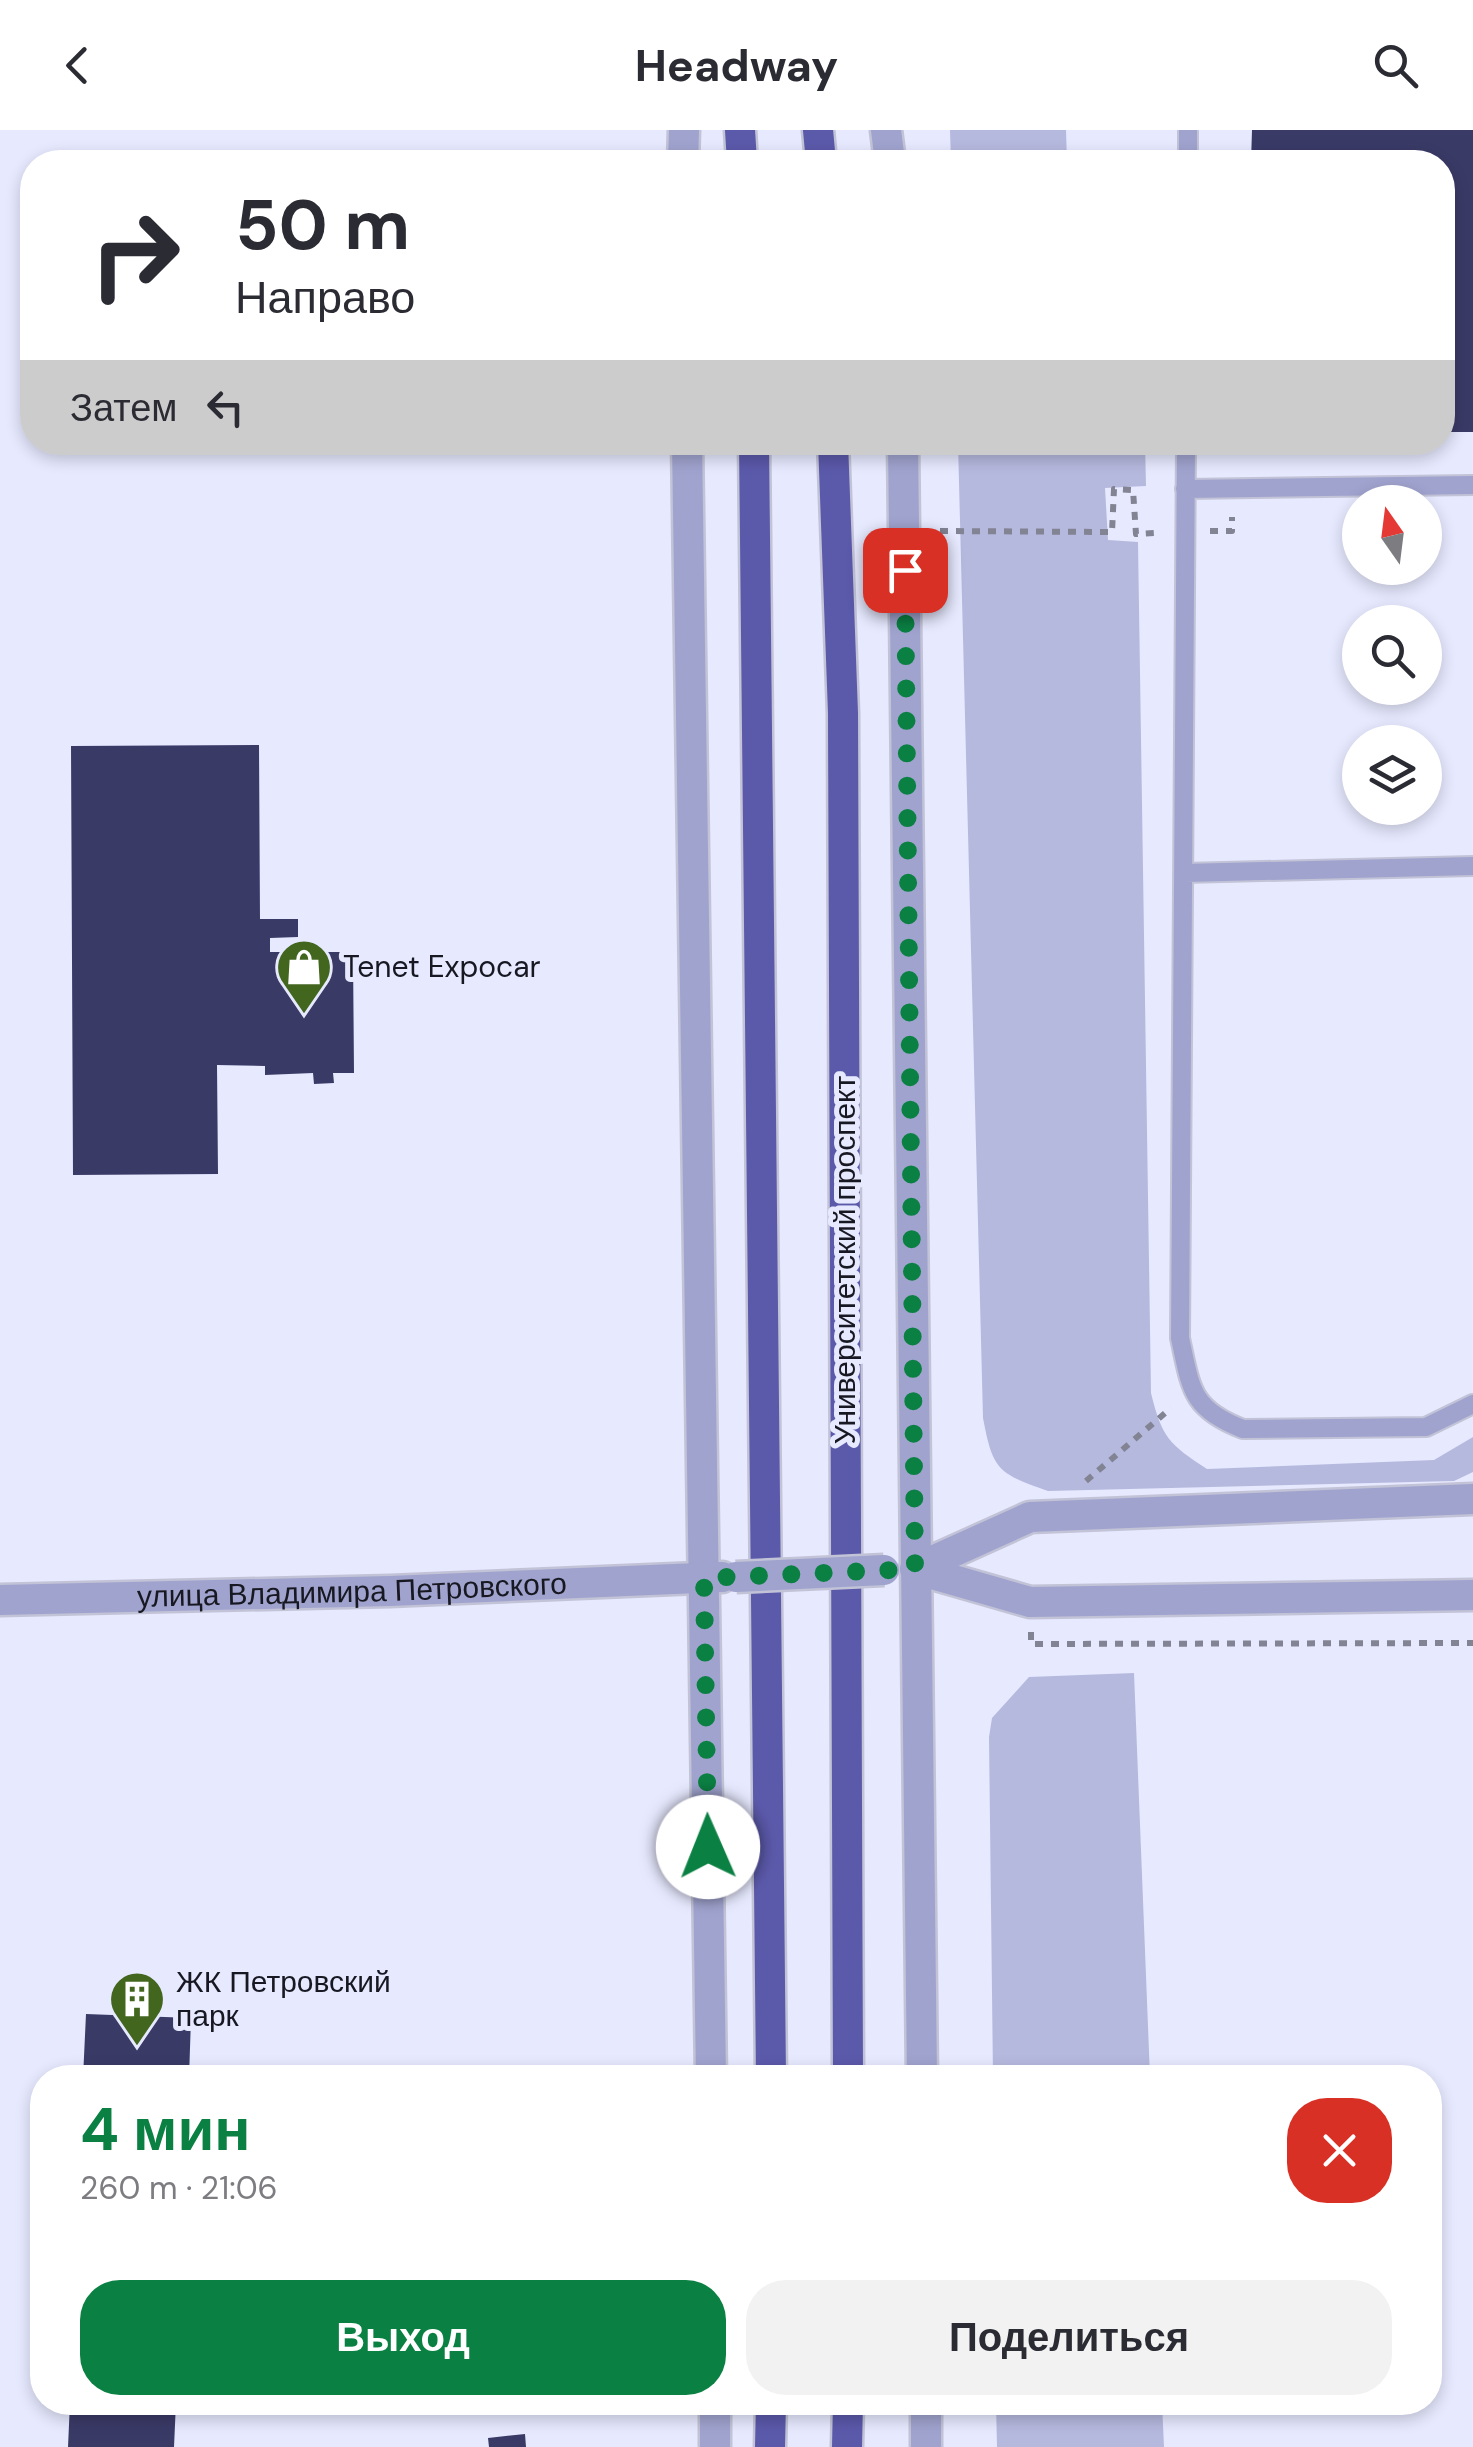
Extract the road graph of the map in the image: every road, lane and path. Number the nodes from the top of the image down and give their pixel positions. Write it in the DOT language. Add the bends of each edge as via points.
graph roads {
  1 [pos="687,455"];
  2 [pos="754,455"];
  3 [pos="834,455"];
  4 [pos="904,455"];
  5 [pos="1186,455"];
  6 [pos="1473,485"];
  7 [pos="1186,489"];
  8 [pos="1232,517"];
  9 [pos="940,531"];
  10 [pos="1208,531"];
  11 [pos="1154,534"];
  12 [pos="1473,866"];
  13 [pos="1184,874"];
  14 [pos="1191,1391"];
  15 [pos="1473,1404"];
  16 [pos="1080,1487"];
  17 [pos="1473,1500"];
  18 [pos="915,1569"];
  19 [pos="704,1578"];
  20 [pos="1473,1595"];
  21 [pos="0,1600"];
  22 [pos="1030,1602"];
  23 [pos="1473,1643"];
  24 [pos="710,2065"];
  25 [pos="770,2065"];
  26 [pos="848,2065"];
  27 [pos="922,2065"];
  28 [pos="715,2415"];
  29 [pos="771,2415"];
  30 [pos="848,2415"];
  31 [pos="926,2415"];
  32 [pos="715,2447"];
  33 [pos="770,2447"];
  34 [pos="847,2447"];
  35 [pos="926,2447"];
  1 -- 19 [label="street"];
  2 -- 25 [label="highway"];
  3 -- 26 [label="highway, Университетский проспект" via="843,733"];
  4 -- 18 [label="street"];
  5 -- 7 [label="lane"];
  6 -- 7 [label="lane"];
  7 -- 13 [label="lane"];
  8 -- 10 [label="path" via="1232,531"];
  9 -- 11 [label="path" via="1112,532 1114,489 1133,490 1136,534"];
  12 -- 13 [label="lane"];
  13 -- 14 [label="lane" via="1180,1338"];
  14 -- 15 [label="lane" via="1216,1418 1243,1429 1426,1427"];
  14 -- 16 [label="path"];
  17 -- 18 [label="street" via="1030,1517"];
  18 -- 19 [label="street, улица Владимира Петровского, bridge"];
  18 -- 22 [label="street"];
  18 -- 27 [label="street"];
  19 -- 21 [label="street, улица Владимира Петровского"];
  19 -- 24 [label="street"];
  20 -- 22 [label="street"];
  22 -- 23 [label="path" via="1031,1644"];
  28 -- 32 [label="street"];
  29 -- 33 [label="highway"];
  30 -- 34 [label="highway"];
  31 -- 35 [label="street"];
}
